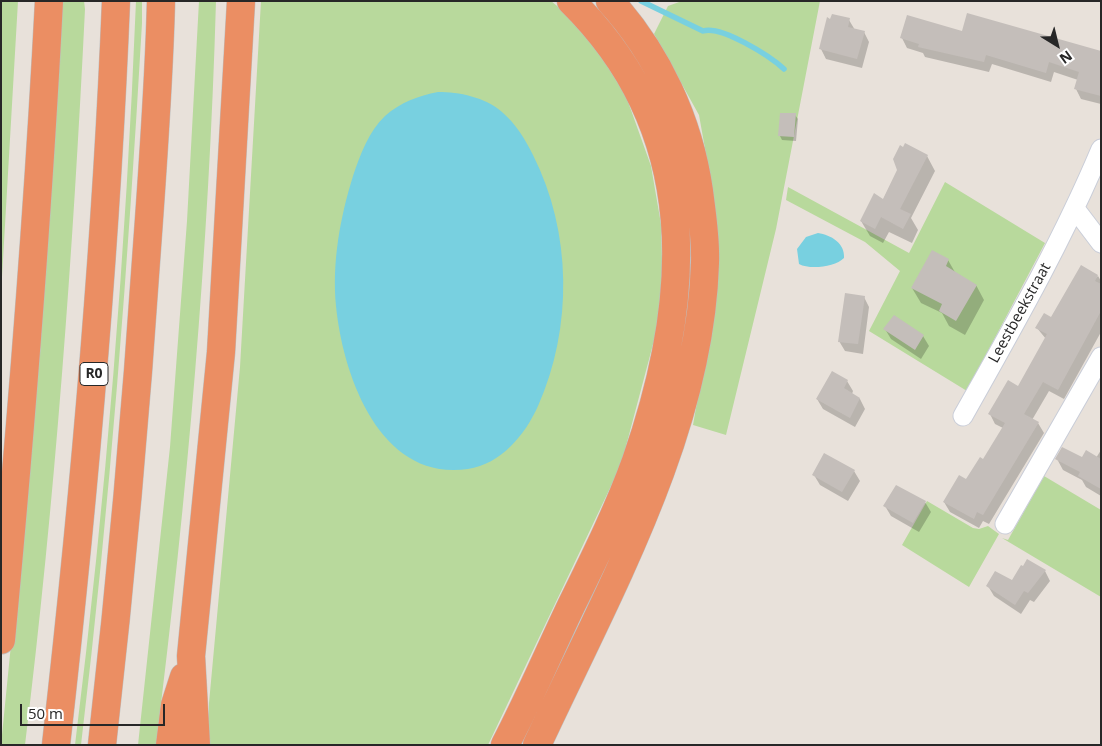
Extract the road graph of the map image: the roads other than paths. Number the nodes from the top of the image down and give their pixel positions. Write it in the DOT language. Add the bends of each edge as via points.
graph roads {
  1 [pos="49,1"];
  2 [pos="116,1"];
  3 [pos="161,1"];
  4 [pos="241,1"];
  5 [pos="571,1"];
  6 [pos="610,1"];
  7 [pos="1101,149"];
  8 [pos="1076,210"];
  9 [pos="1101,243"];
  10 [pos="1101,357"];
  11 [pos="963,416"];
  12 [pos="1005,524"];
  13 [pos="1,640"];
  14 [pos="191,656"];
  15 [pos="56,745"];
  16 [pos="102,745"];
  17 [pos="170,745"];
  18 [pos="196,745"];
  19 [pos="505,745"];
  20 [pos="537,745"];
  1 -- 13 [label="highway" via="39,190"];
  2 -- 15 [label="highway, R0" via="112,116 90,429"];
  3 -- 16 [label="highway" via="160,64 142,330 120,588"];
  4 -- 14 [label="highway" via="221,352"];
  5 -- 19 [label="highway" via="603,36 629,73 656,135 669,176 678,266 666,353 635,462 594,559"];
  6 -- 20 [label="highway" via="634,30 658,68 689,142 704,222 703,297 695,357 661,471"];
  7 -- 8 [label="street, Leestbeekstraat"];
  8 -- 9 [label="street"];
  8 -- 11 [label="street, Leestbeekstraat"];
  10 -- 12 [label="street"];
  14 -- 17 [label="highway" via="175,705"];
  14 -- 18 [label="highway"];
}
